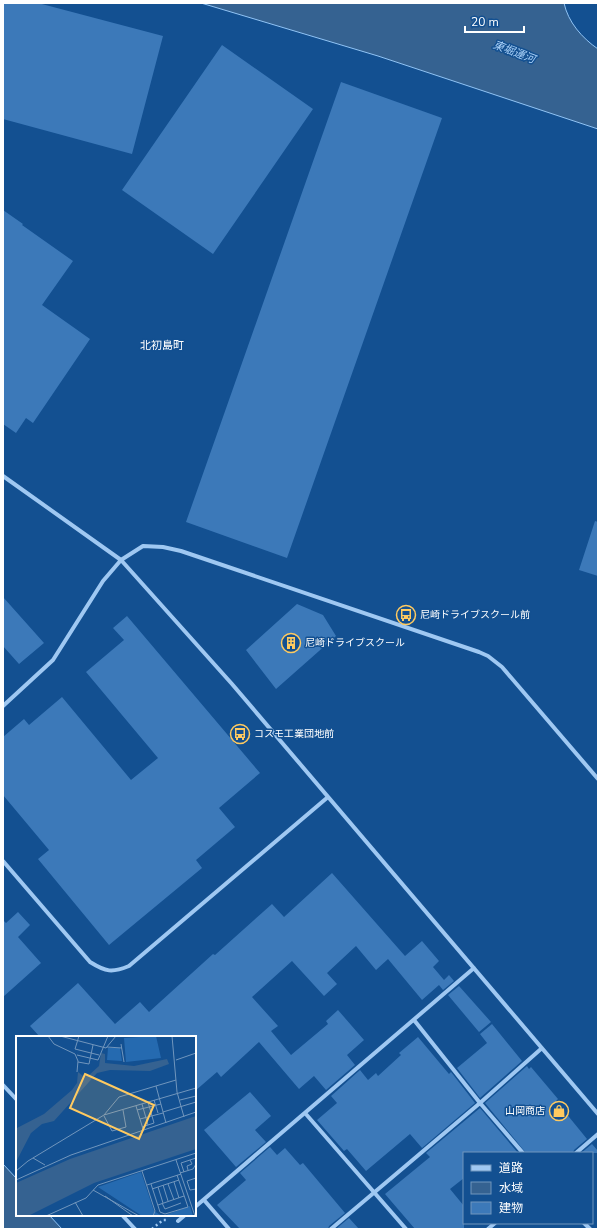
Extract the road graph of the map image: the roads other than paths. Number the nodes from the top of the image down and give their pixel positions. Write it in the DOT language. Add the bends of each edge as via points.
graph roads {
  1 [pos="3,476"];
  2 [pos="121,560"];
  3 [pos="3,706"];
  4 [pos="598,779"];
  5 [pos="328,797"];
  6 [pos="3,861"];
  7 [pos="474,968"];
  8 [pos="414,1020"];
  9 [pos="542,1048"];
  10 [pos="3,1085"];
  11 [pos="16,1099"];
  12 [pos="480,1103"];
  13 [pos="305,1113"];
  14 [pos="598,1114"];
  15 [pos="598,1134"];
  16 [pos="521,1152"];
  17 [pos="577,1152"];
  18 [pos="374,1192"];
  19 [pos="204,1200"];
  20 [pos="196,1206"];
  21 [pos="123,1216"];
  22 [pos="184,1216"];
  23 [pos="178,1221"];
  24 [pos="135,1229"];
  25 [pos="228,1229"];
  26 [pos="331,1229"];
  27 [pos="406,1229"];
  1 -- 2 [label="street"];
  2 -- 3 [label="street" via="103,581 53,660"];
  2 -- 4 [label="street" via="144,546 181,551 488,656 502,667"];
  2 -- 5 [label="street" via="232,684"];
  5 -- 6 [label="street" via="129,966 117,971 103,970 90,962"];
  5 -- 7 [label="street"];
  7 -- 8 [label="street"];
  7 -- 9 [label="street"];
  8 -- 12 [label="street"];
  8 -- 13 [label="street"];
  9 -- 12 [label="street"];
  9 -- 14 [label="street"];
  10 -- 11 [label="street"];
  12 -- 16 [label="street"];
  12 -- 18 [label="street"];
  13 -- 18 [label="street"];
  13 -- 19 [label="street"];
  15 -- 17 [label="street"];
  18 -- 26 [label="street"];
  18 -- 27 [label="street"];
  19 -- 20 [label="street"];
  19 -- 25 [label="street"];
  21 -- 24 [label="street"];
  22 -- 23 [label="street"];
}
